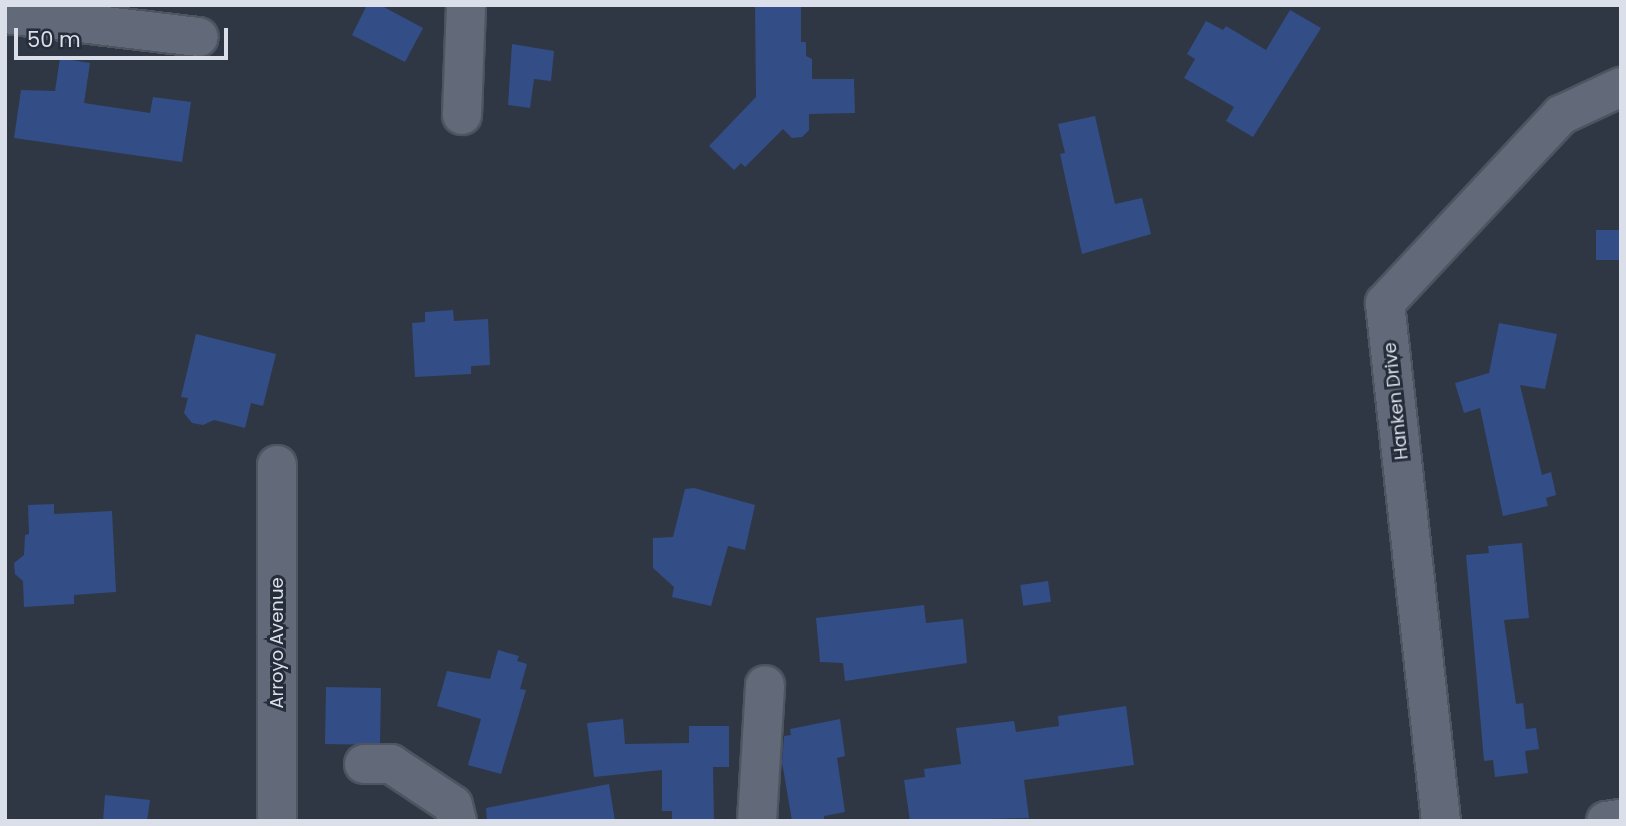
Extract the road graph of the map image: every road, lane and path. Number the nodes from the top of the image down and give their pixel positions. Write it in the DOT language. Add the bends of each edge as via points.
graph roads {
  1 [pos="466,5"];
  2 [pos="5,14"];
  3 [pos="199,37"];
  4 [pos="1621,87"];
  5 [pos="461,115"];
  6 [pos="277,465"];
  7 [pos="765,685"];
  8 [pos="364,764"];
  9 [pos="1621,819"];
  10 [pos="276,821"];
  11 [pos="457,821"];
  12 [pos="757,821"];
  13 [pos="1440,821"];
  14 [pos="1605,821"];
  1 -- 5 [label="street"];
  2 -- 3 [label="street"];
  4 -- 13 [label="street, Hanken Drive" via="1561,115 1385,303"];
  6 -- 10 [label="street, Arroyo Avenue"];
  7 -- 12 [label="street"];
  8 -- 11 [label="street" via="391,764 453,805"];
  9 -- 14 [label="street"];
}
